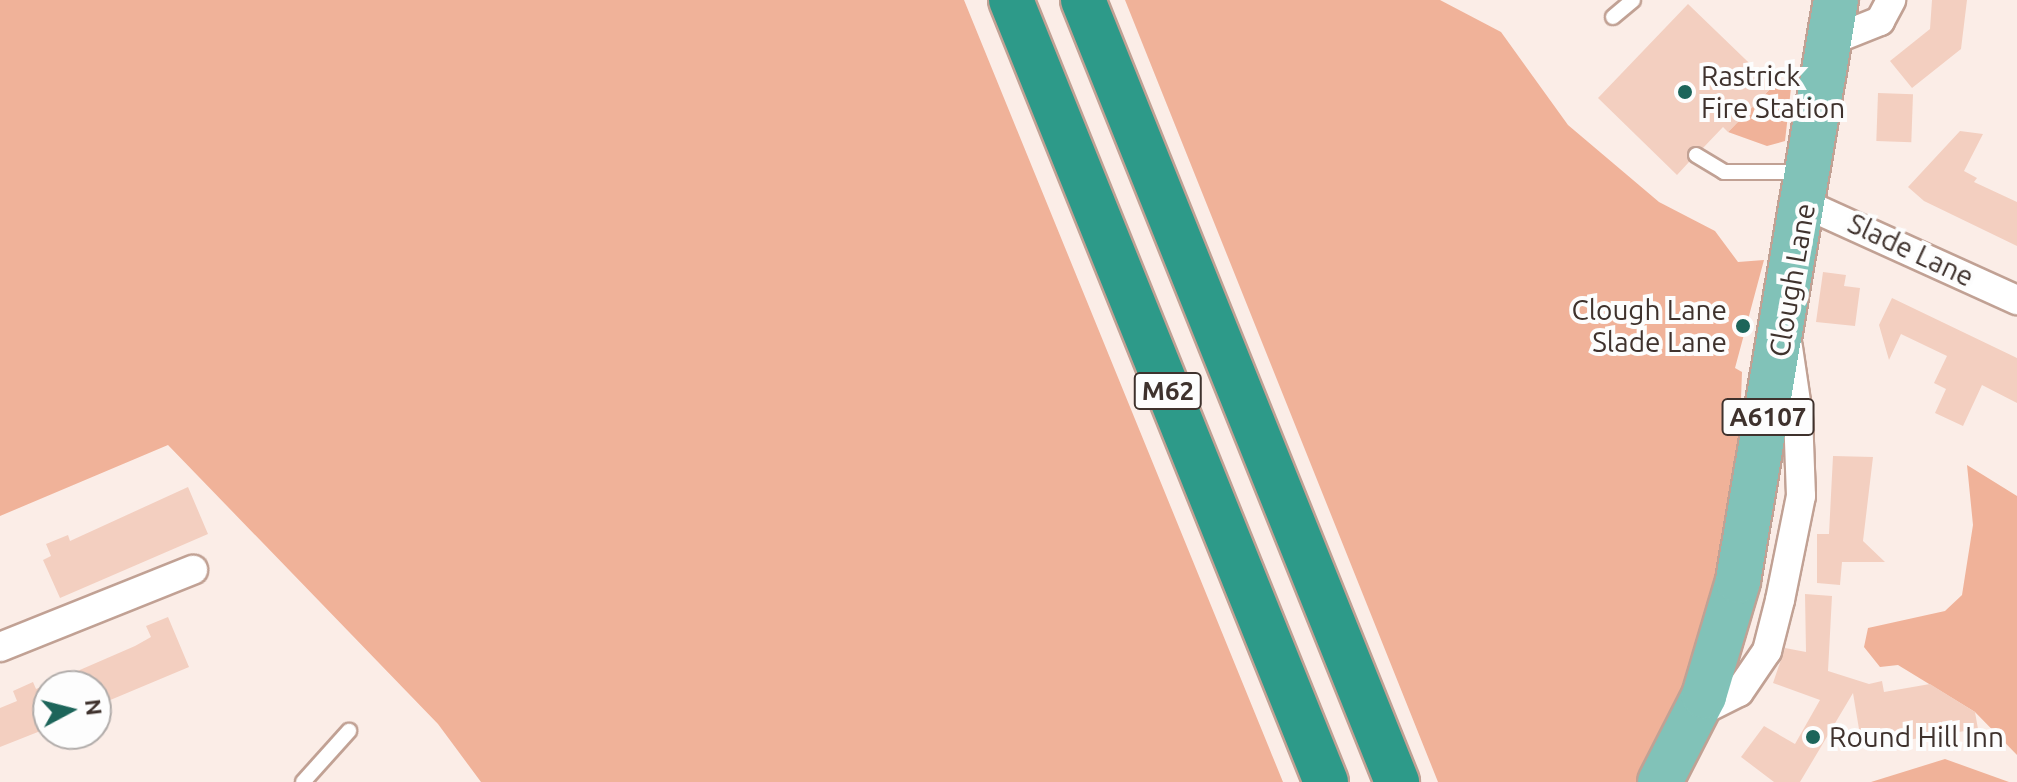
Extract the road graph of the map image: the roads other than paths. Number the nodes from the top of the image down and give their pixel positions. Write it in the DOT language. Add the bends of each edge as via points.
graph roads {
  1 [pos="1011,0"];
  2 [pos="1083,0"];
  3 [pos="1633,0"];
  4 [pos="1891,0"];
  5 [pos="1613,17"];
  6 [pos="1833,21"];
  7 [pos="1696,155"];
  8 [pos="1807,188"];
  9 [pos="2017,300"];
  10 [pos="193,570"];
  11 [pos="0,647"];
  12 [pos="349,731"];
  13 [pos="303,782"];
  14 [pos="1326,782"];
  15 [pos="1397,782"];
  16 [pos="1660,782"];
  1 -- 14 [label="highway, M62"];
  2 -- 15 [label="highway, M62"];
  3 -- 5 [label="lane"];
  4 -- 6 [label="street" via="1880,21"];
  6 -- 8 [label="main road, Clough Lane / A6107"];
  7 -- 8 [label="lane" via="1724,172 1775,168"];
  8 -- 9 [label="street, Slade Lane"];
  8 -- 16 [label="main road, Clough Lane / A6107" via="1738,581 1695,714"];
  10 -- 11 [label="street"];
  12 -- 13 [label="lane"];
}
